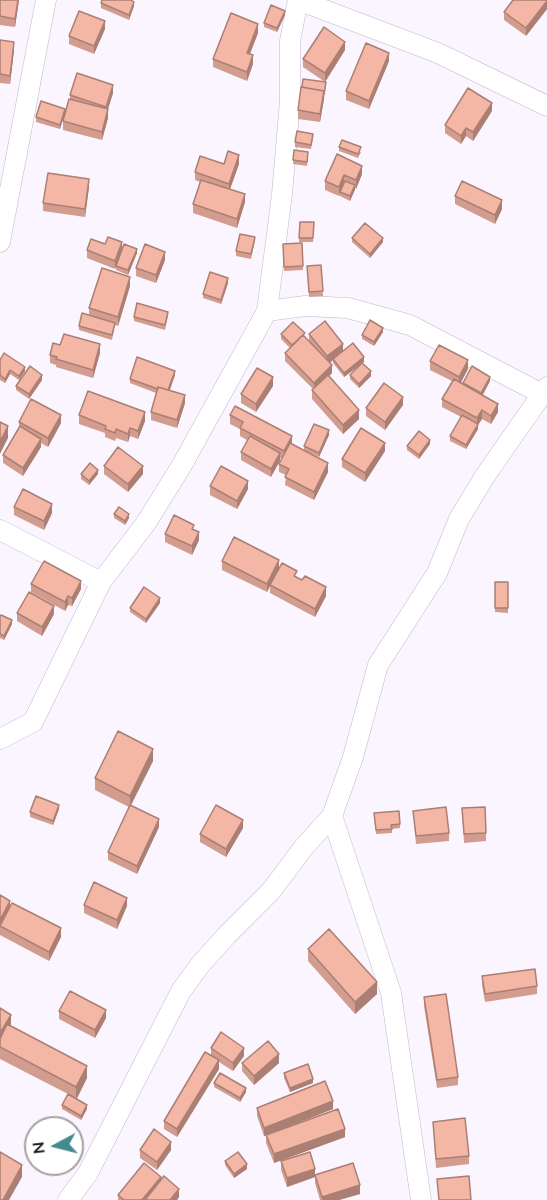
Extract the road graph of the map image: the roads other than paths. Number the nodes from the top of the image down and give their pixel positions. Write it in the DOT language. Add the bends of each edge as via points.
graph roads {
  1 [pos="46,0"];
  2 [pos="298,0"];
  3 [pos="547,105"];
  4 [pos="0,242"];
  5 [pos="267,311"];
  6 [pos="544,390"];
  7 [pos="0,530"];
  8 [pos="101,582"];
  9 [pos="0,739"];
  10 [pos="332,816"];
  11 [pos="68,1200"];
  12 [pos="421,1200"];
  1 -- 4 [label="street"];
  2 -- 3 [label="street" via="438,53"];
  2 -- 5 [label="street" via="290,41 290,101"];
  5 -- 6 [label="street" via="305,306 348,308 410,325"];
  5 -- 8 [label="street" via="183,465 146,524"];
  6 -- 10 [label="street" via="459,519 437,573 378,665"];
  7 -- 8 [label="street"];
  8 -- 9 [label="street" via="33,722"];
  10 -- 11 [label="street" via="181,991 88,1173"];
  10 -- 12 [label="street" via="391,993"];
}
